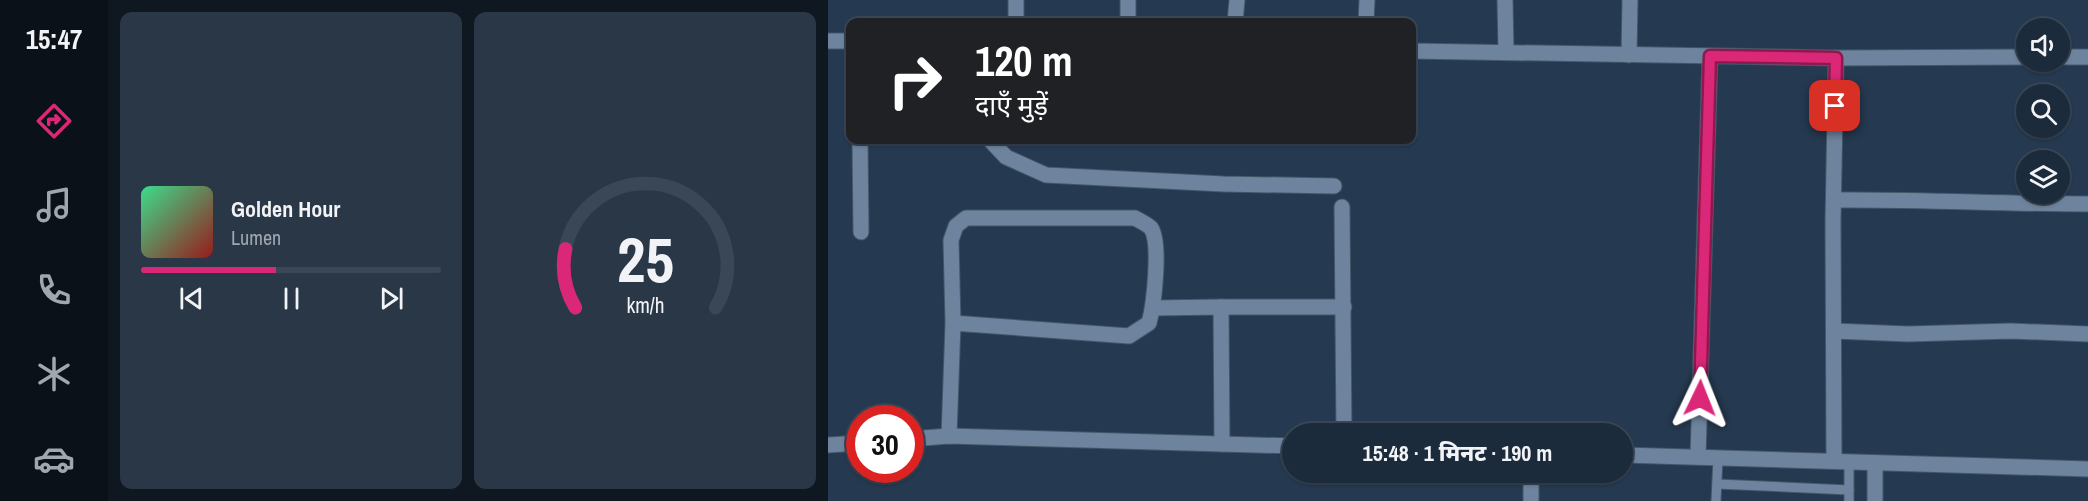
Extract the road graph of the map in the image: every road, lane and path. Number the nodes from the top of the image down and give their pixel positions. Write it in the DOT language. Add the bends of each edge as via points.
graph roads {
  1 [pos="1016,0"];
  2 [pos="1128,0"];
  3 [pos="1237,0"];
  4 [pos="1366,0"];
  5 [pos="1505,0"];
  6 [pos="1630,0"];
  7 [pos="1016,18"];
  8 [pos="1128,18"];
  9 [pos="1235,18"];
  10 [pos="1366,18"];
  11 [pos="828,41"];
  12 [pos="846,41"];
  13 [pos="1416,51"];
  14 [pos="1506,52"];
  15 [pos="1629,55"];
  16 [pos="1710,56"];
  17 [pos="2016,57"];
  18 [pos="2070,57"];
  19 [pos="2088,57"];
  20 [pos="1836,58"];
  21 [pos="860,144"];
  22 [pos="994,144"];
  23 [pos="1334,186"];
  24 [pos="1835,200"];
  25 [pos="2088,204"];
  26 [pos="1342,207"];
  27 [pos="861,232"];
  28 [pos="1221,307"];
  29 [pos="1344,307"];
  30 [pos="1153,308"];
  31 [pos="953,323"];
  32 [pos="1834,331"];
  33 [pos="2088,334"];
  34 [pos="1344,423"];
  35 [pos="949,436"];
  36 [pos="924,438"];
  37 [pos="846,443"];
  38 [pos="1222,444"];
  39 [pos="828,445"];
  40 [pos="1282,446"];
  41 [pos="1633,455"];
  42 [pos="1698,457"];
  43 [pos="1718,458"];
  44 [pos="1841,462"];
  45 [pos="1875,463"];
  46 [pos="2088,469"];
  47 [pos="1531,483"];
  48 [pos="1717,484"];
  49 [pos="1849,490"];
  50 [pos="1531,501"];
  51 [pos="1716,501"];
  52 [pos="1849,501"];
  53 [pos="1875,501"];
  1 -- 7 [label="street"];
  2 -- 8 [label="street"];
  3 -- 9 [label="street"];
  4 -- 10 [label="street"];
  5 -- 14 [label="street"];
  6 -- 15 [label="street"];
  11 -- 12 [label="street"];
  13 -- 14 [label="street"];
  14 -- 15 [label="street"];
  15 -- 16 [label="street"];
  16 -- 20 [label="street"];
  16 -- 42 [label="street"];
  17 -- 20 [label="street"];
  18 -- 19 [label="street"];
  20 -- 24 [label="street"];
  21 -- 27 [label="street"];
  22 -- 23 [label="street" via="1006,157 1046,176"];
  24 -- 25 [label="street"];
  24 -- 32 [label="street"];
  26 -- 29 [label="street"];
  28 -- 29 [label="street"];
  28 -- 30 [label="street"];
  28 -- 38 [label="street"];
  29 -- 34 [label="street"];
  30 -- 31 [label="street" via="1149,323 1129,336"];
  30 -- 31 [label="street" via="1156,240 1150,227 1135,218 966,218 956,226 951,240"];
  31 -- 35 [label="street"];
  32 -- 33 [label="street"];
  32 -- 44 [label="street"];
  35 -- 36 [label="street"];
  35 -- 38 [label="street"];
  37 -- 39 [label="street"];
  38 -- 40 [label="street"];
  41 -- 42 [label="street"];
  42 -- 43 [label="street"];
  43 -- 44 [label="street"];
  43 -- 48 [label="lane"];
  44 -- 45 [label="street"];
  44 -- 49 [label="lane"];
  45 -- 46 [label="street"];
  45 -- 53 [label="street"];
  47 -- 50 [label="street"];
  48 -- 49 [label="lane"];
  48 -- 51 [label="lane"];
  49 -- 52 [label="lane"];
}
